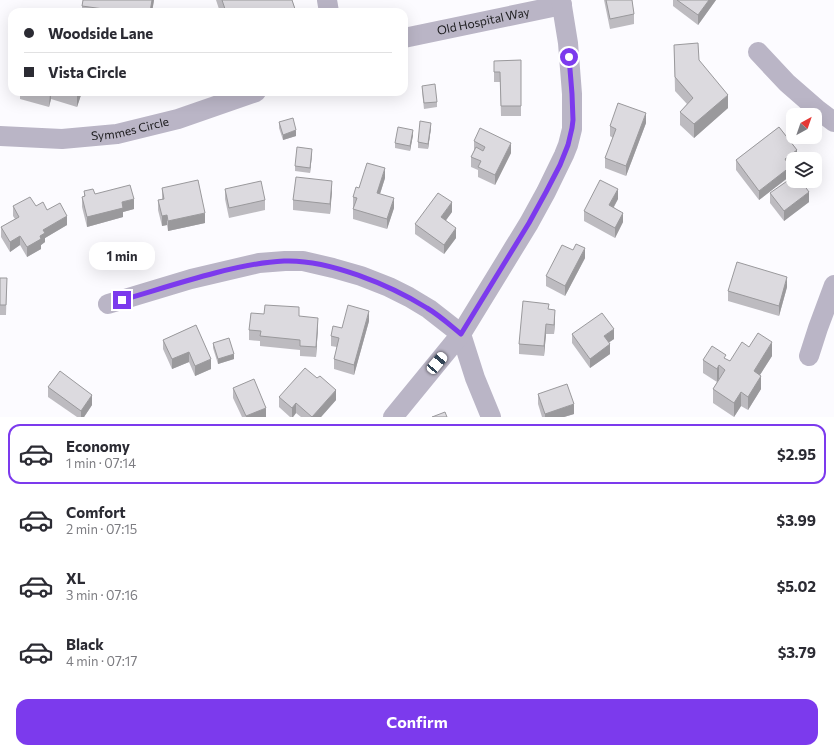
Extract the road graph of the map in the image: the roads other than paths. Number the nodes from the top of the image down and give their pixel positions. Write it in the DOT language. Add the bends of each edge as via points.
graph roads {
  1 [pos="561,2"];
  2 [pos="408,37"];
  3 [pos="758,52"];
  4 [pos="244,96"];
  5 [pos="834,122"];
  6 [pos="0,136"];
  7 [pos="834,285"];
  8 [pos="108,304"];
  9 [pos="461,334"];
  10 [pos="809,356"];
  11 [pos="393,417"];
  12 [pos="491,417"];
  1 -- 2 [label="street, Old Hospital Way"];
  1 -- 9 [label="street" via="568,43 572,94 571,137 560,165 529,223"];
  3 -- 5 [label="street" via="787,83"];
  4 -- 6 [label="street, Symmes Circle" via="178,119 117,134 62,139"];
  7 -- 10 [label="street"];
  8 -- 9 [label="street" via="191,279 259,263 303,261 361,276 388,287 429,309"];
  9 -- 11 [label="street"];
  9 -- 12 [label="street"];
}
